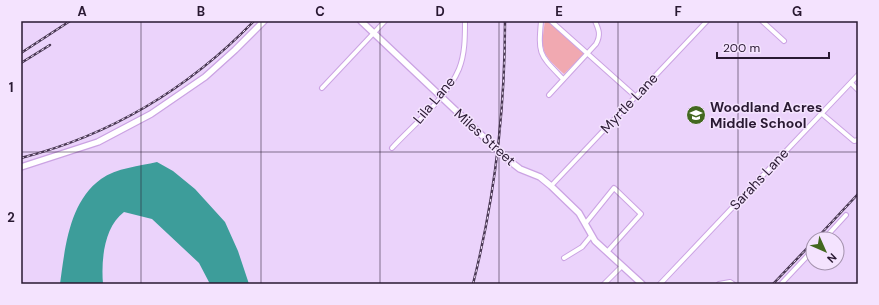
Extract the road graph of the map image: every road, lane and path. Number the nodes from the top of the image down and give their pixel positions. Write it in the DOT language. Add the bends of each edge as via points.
graph roads {
  1 [pos="264,21"];
  2 [pos="361,21"];
  3 [pos="385,21"];
  4 [pos="465,21"];
  5 [pos="541,21"];
  6 [pos="551,21"];
  7 [pos="595,21"];
  8 [pos="707,21"];
  9 [pos="762,21"];
  10 [pos="374,33"];
  11 [pos="784,42"];
  12 [pos="587,54"];
  13 [pos="858,75"];
  14 [pos="563,79"];
  15 [pos="851,83"];
  16 [pos="322,88"];
  17 [pos="858,90"];
  18 [pos="549,95"];
  19 [pos="441,96"];
  20 [pos="635,96"];
  21 [pos="821,113"];
  22 [pos="858,140"];
  23 [pos="392,148"];
  24 [pos="21,167"];
  25 [pos="551,186"];
  26 [pos="846,215"];
  27 [pos="585,224"];
  28 [pos="831,231"];
  29 [pos="592,236"];
  30 [pos="607,252"];
  31 [pos="564,258"];
  32 [pos="805,258"];
  33 [pos="622,266"];
  34 [pos="604,284"];
  35 [pos="642,284"];
  36 [pos="660,284"];
  37 [pos="719,284"];
  38 [pos="733,284"];
  39 [pos="781,284"];
  1 -- 24 [label="street" via="205,77 151,114 98,142"];
  2 -- 10 [label="street, Miles Street"];
  3 -- 10 [label="street"];
  4 -- 19 [label="street, Lila Lane" via="464,51 460,68"];
  5 -- 14 [label="street" via="541,53"];
  6 -- 12 [label="street"];
  7 -- 12 [label="street" via="599,38"];
  8 -- 20 [label="street, Myrtle Lane"];
  9 -- 11 [label="street"];
  10 -- 16 [label="street"];
  10 -- 19 [label="street, Miles Street"];
  12 -- 14 [label="street"];
  12 -- 20 [label="street"];
  13 -- 15 [label="street, Sarahs Lane"];
  14 -- 18 [label="street"];
  15 -- 17 [label="street"];
  15 -- 21 [label="street, Sarahs Lane"];
  19 -- 23 [label="street, Lila Lane"];
  19 -- 25 [label="street, Miles Street" via="512,163 540,177"];
  20 -- 25 [label="street, Myrtle Lane"];
  21 -- 22 [label="street" via="848,137 854,141"];
  21 -- 36 [label="street, Sarahs Lane"];
  25 -- 27 [label="street, Miles Street" via="579,213"];
  26 -- 28 [label="street"];
  27 -- 29 [label="street, Miles Street"];
  27 -- 30 [label="street" via="614,188 640,214"];
  29 -- 30 [label="street, Miles Street"];
  29 -- 31 [label="street" via="582,247"];
  30 -- 33 [label="street, Miles Street"];
  32 -- 39 [label="street"];
  33 -- 34 [label="street"];
  33 -- 35 [label="street, Miles Street"];
  37 -- 38 [label="street"];
}
